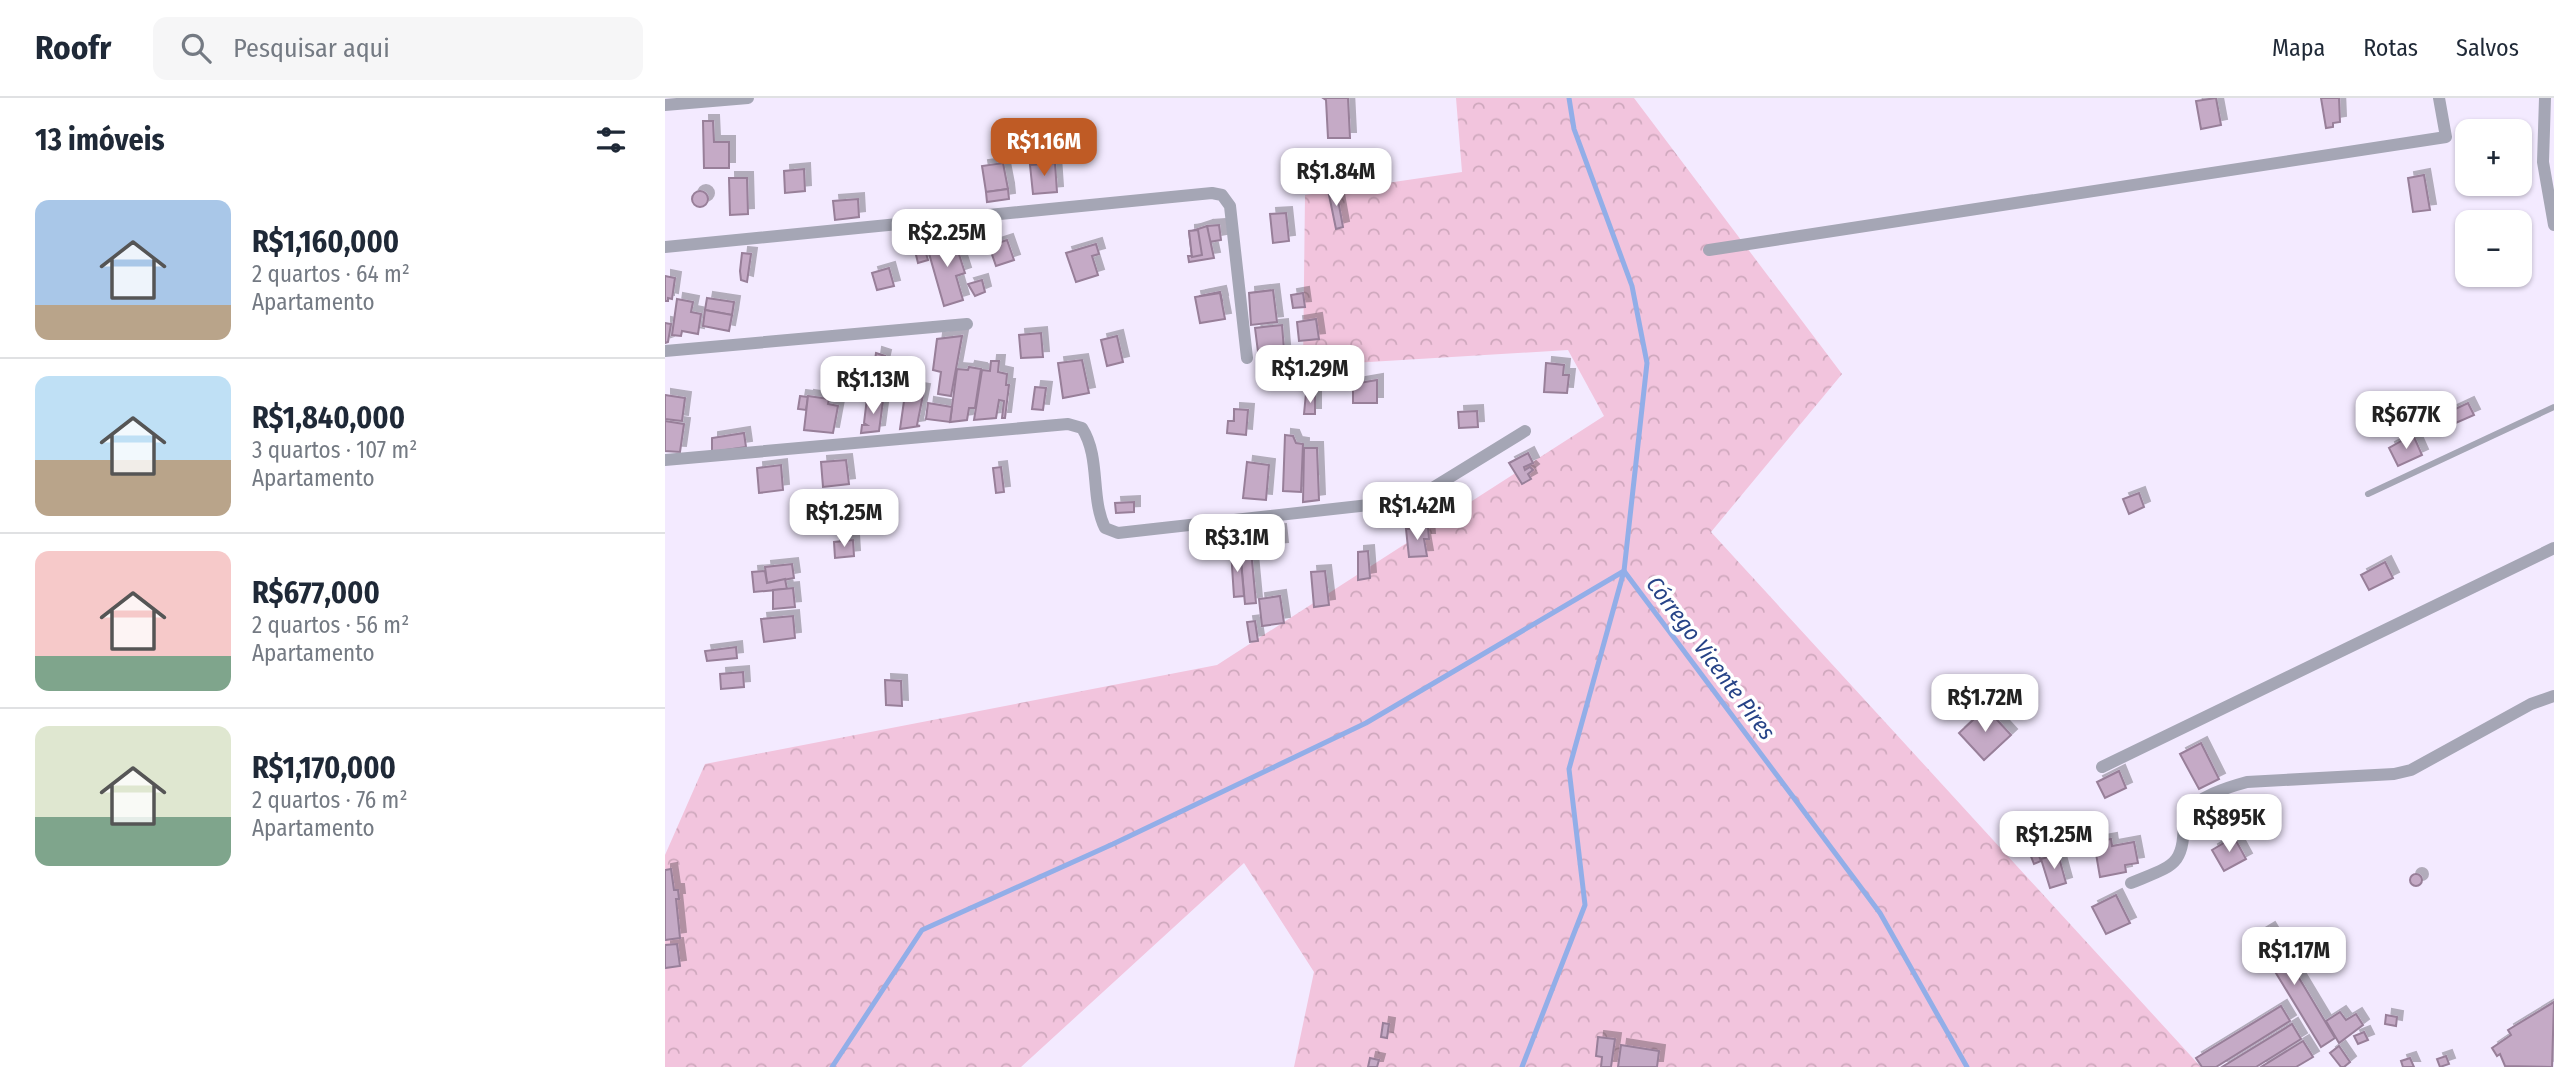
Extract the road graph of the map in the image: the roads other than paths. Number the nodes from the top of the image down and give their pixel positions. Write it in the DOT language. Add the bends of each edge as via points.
graph roads {
  1 [pos="748,98"];
  2 [pos="2439,98"];
  3 [pos="2545,98"];
  4 [pos="665,105"];
  5 [pos="2554,225"];
  6 [pos="665,247"];
  7 [pos="1709,250"];
  8 [pos="967,324"];
  9 [pos="665,351"];
  10 [pos="1247,358"];
  11 [pos="2554,407"];
  12 [pos="1525,431"];
  13 [pos="665,460"];
  14 [pos="2368,494"];
  15 [pos="2554,548"];
  16 [pos="2554,696"];
  17 [pos="2102,767"];
  18 [pos="2131,883"];
  1 -- 4 [label="street"];
  2 -- 7 [label="street" via="2446,138"];
  3 -- 5 [label="street" via="2543,162"];
  6 -- 10 [label="street" via="1212,193 1222,195 1230,206"];
  8 -- 9 [label="street"];
  11 -- 14 [label="lane"];
  12 -- 13 [label="street" via="1421,495 1387,503 1118,533 1105,528 1099,516 1091,441 1082,428 1068,424"];
  15 -- 17 [label="street"];
  16 -- 18 [label="street" via="2411,770 2248,782 2225,788 2184,814 2179,859"];
}
